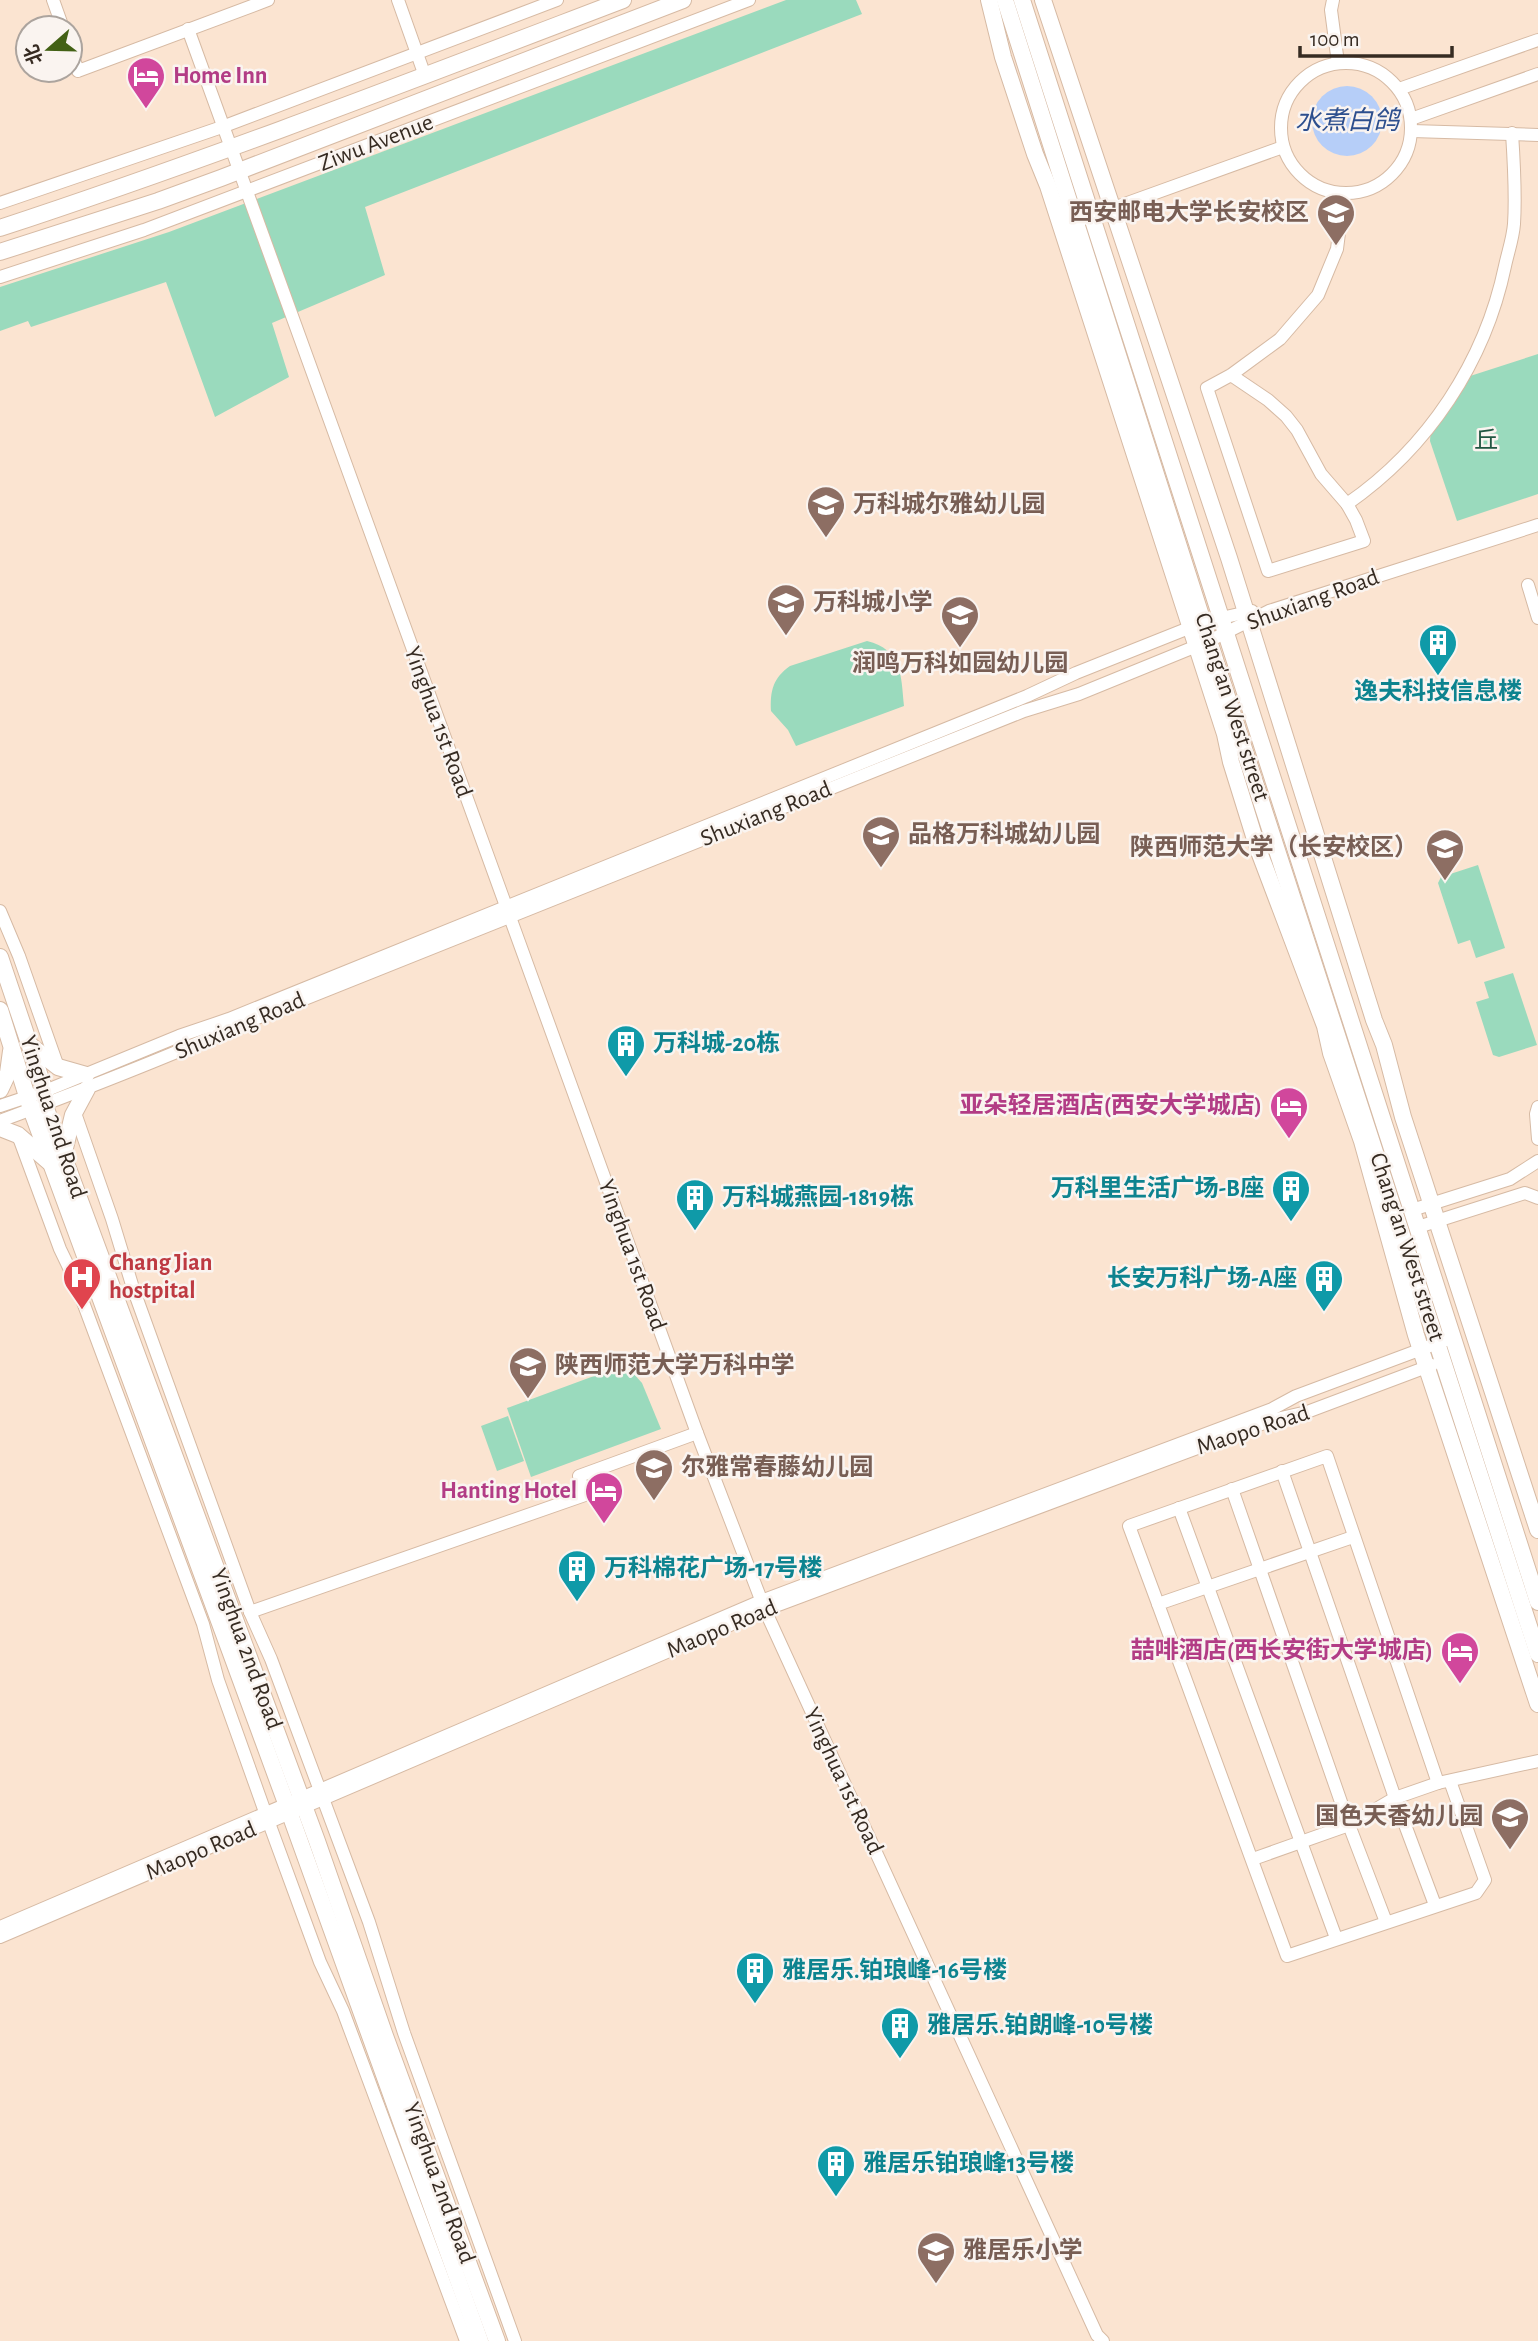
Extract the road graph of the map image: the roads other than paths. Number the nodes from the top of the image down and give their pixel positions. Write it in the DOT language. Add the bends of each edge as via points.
graph roads {
  1 [pos="268,0"];
  2 [pos="398,0"];
  3 [pos="557,0"];
  4 [pos="623,0"];
  5 [pos="683,0"];
  6 [pos="749,0"];
  7 [pos="989,0"];
  8 [pos="1005,0"];
  9 [pos="1022,0"];
  10 [pos="1044,0"];
  11 [pos="1333,0"];
  12 [pos="188,29"];
  13 [pos="1538,40"];
  14 [pos="417,53"];
  15 [pos="1338,62"];
  16 [pos="84,69"];
  17 [pos="1538,74"];
  18 [pos="425,76"];
  19 [pos="1399,89"];
  20 [pos="1412,125"];
  21 [pos="222,127"];
  22 [pos="1512,133"];
  23 [pos="1538,135"];
  24 [pos="1283,147"];
  25 [pos="229,149"];
  26 [pos="238,171"];
  27 [pos="245,192"];
  28 [pos="1344,194"];
  29 [pos="0,203"];
  30 [pos="1113,208"];
  31 [pos="1083,219"];
  32 [pos="0,228"];
  33 [pos="0,252"];
  34 [pos="0,277"];
  35 [pos="1231,375"];
  36 [pos="1347,504"];
  37 [pos="1538,517"];
  38 [pos="1538,525"];
  39 [pos="1528,585"];
  40 [pos="1247,617"];
  41 [pos="1538,618"];
  42 [pos="1198,624"];
  43 [pos="1223,627"];
  44 [pos="1203,644"];
  45 [pos="0,911"];
  46 [pos="507,912"];
  47 [pos="0,957"];
  48 [pos="0,1010"];
  49 [pos="29,1044"];
  50 [pos="12,1046"];
  51 [pos="58,1067"];
  52 [pos="86,1082"];
  53 [pos="1,1086"];
  54 [pos="37,1100"];
  55 [pos="0,1106"];
  56 [pos="1538,1107"];
  57 [pos="75,1113"];
  58 [pos="0,1121"];
  59 [pos="0,1128"];
  60 [pos="18,1135"];
  61 [pos="1538,1139"];
  62 [pos="57,1159"];
  63 [pos="1538,1161"];
  64 [pos="1538,1198"];
  65 [pos="1432,1204"];
  66 [pos="1412,1210"];
  67 [pos="1437,1221"];
  68 [pos="1418,1227"];
  69 [pos="1445,1341"];
  70 [pos="1421,1350"];
  71 [pos="1451,1358"];
  72 [pos="1385,1363"];
  73 [pos="1428,1367"];
  74 [pos="1392,1380"];
  75 [pos="697,1433"];
  76 [pos="1282,1471"];
  77 [pos="1233,1489"];
  78 [pos="1179,1508"];
  79 [pos="1538,1530"];
  80 [pos="1353,1537"];
  81 [pos="1310,1552"];
  82 [pos="1260,1569"];
  83 [pos="1208,1587"];
  84 [pos="1538,1602"];
  85 [pos="1158,1604"];
  86 [pos="763,1606"];
  87 [pos="250,1612"];
  88 [pos="1538,1654"];
  89 [pos="1538,1704"];
  90 [pos="1538,1761"];
  91 [pos="1444,1782"];
  92 [pos="321,1794"];
  93 [pos="1395,1798"];
  94 [pos="295,1805"];
  95 [pos="267,1817"];
  96 [pos="1349,1825"];
  97 [pos="1302,1842"];
  98 [pos="1253,1859"];
  99 [pos="1435,1905"];
  100 [pos="1386,1922"];
  101 [pos="0,1927"];
  102 [pos="0,1937"];
  103 [pos="1336,1938"];
  104 [pos="1099,2339"];
  105 [pos="466,2341"];
  106 [pos="480,2341"];
  107 [pos="497,2341"];
  108 [pos="515,2341"];
  1 -- 12 [label="street"];
  2 -- 14 [label="street"];
  3 -- 14 [label="street"];
  4 -- 18 [label="main road, Ziwu Avenue"];
  5 -- 26 [label="main road, Ziwu Avenue"];
  6 -- 27 [label="street, Ziwu Avenue"];
  7 -- 42 [label="main road" via="1035,154"];
  8 -- 31 [label="main road, Chang'an West street"];
  9 -- 31 [label="main road, Chang'an West street"];
  10 -- 30 [label="main road"];
  11 -- 15 [label="street"];
  12 -- 16 [label="street"];
  12 -- 21 [label="street, Yinghua 1st Road"];
  13 -- 19 [label="street"];
  14 -- 18 [label="street"];
  14 -- 21 [label="street"];
  15 -- 19 [label="street" via="1372,67"];
  15 -- 24 [label="street" via="1317,69 1288,97 1281,117"];
  17 -- 20 [label="street"];
  18 -- 25 [label="main road, Ziwu Avenue"];
  19 -- 20 [label="street"];
  20 -- 22 [label="street"];
  20 -- 28 [label="street" via="1408,151 1398,169 1364,191"];
  21 -- 25 [label="street, Yinghua 1st Road"];
  21 -- 29 [label="street"];
  22 -- 23 [label="street"];
  22 -- 36 [label="street" via="1514,226 1499,297 1472,361 1419,440 1388,473"];
  24 -- 28 [label="street" via="1303,177 1322,189"];
  24 -- 30 [label="street"];
  25 -- 26 [label="street, Yinghua 1st Road"];
  25 -- 32 [label="main road, Ziwu Avenue"];
  26 -- 27 [label="street, Yinghua 1st Road"];
  26 -- 33 [label="main road, Ziwu Avenue"];
  27 -- 34 [label="street, Ziwu Avenue"];
  27 -- 46 [label="street, Yinghua 1st Road"];
  28 -- 35 [label="street" via="1337,249 1318,295 1280,339"];
  30 -- 31 [label="street"];
  30 -- 40 [label="main road"];
  31 -- 42 [label="main road, Chang'an West street"];
  31 -- 43 [label="main road, Chang'an West street"];
  35 -- 36 [label="street" via="1286,416 1321,474"];
  35 -- 36 [label="street" via="1207,388 1268,571 1364,541"];
  37 -- 40 [label="street, Shuxiang Road"];
  38 -- 40 [label="street, Shuxiang Road"];
  39 -- 41 [label="street"];
  40 -- 43 [label="street, Shuxiang Road"];
  40 -- 65 [label="main road"];
  42 -- 43 [label="street, Shuxiang Road"];
  42 -- 44 [label="main road, Chang'an West street"];
  42 -- 46 [label="street, Shuxiang Road"];
  43 -- 44 [label="street, Shuxiang Road"];
  43 -- 66 [label="main road, Chang'an West street"];
  44 -- 46 [label="street, Shuxiang Road"];
  44 -- 69 [label="main road, Chang'an West street"];
  44 -- 70 [label="main road" via="1231,762 1258,849 1325,1026"];
  45 -- 51 [label="street"];
  46 -- 52 [label="street, Shuxiang Road"];
  46 -- 75 [label="street, Yinghua 1st Road"];
  47 -- 49 [label="main road, Yinghua 2nd Road"];
  48 -- 50 [label="main road, Yinghua 2nd Road"];
  49 -- 51 [label="main road"];
  49 -- 54 [label="main road, Yinghua 2nd Road"];
  50 -- 53 [label="main road"];
  50 -- 54 [label="main road, Yinghua 2nd Road"];
  51 -- 52 [label="main road"];
  52 -- 54 [label="street, Shuxiang Road"];
  52 -- 57 [label="main road"];
  54 -- 55 [label="street, Shuxiang Road"];
  54 -- 58 [label="street, Shuxiang Road"];
  54 -- 62 [label="main road, Yinghua 2nd Road"];
  56 -- 61 [label="street"];
  57 -- 62 [label="main road"];
  57 -- 87 [label="street, Yinghua 2nd Road"];
  59 -- 60 [label="main road"];
  60 -- 62 [label="main road"];
  60 -- 95 [label="street, Yinghua 2nd Road" via="203,1624"];
  62 -- 94 [label="main road, Yinghua 2nd Road"];
  63 -- 65 [label="street" via="1510,1179"];
  64 -- 67 [label="street" via="1525,1194"];
  65 -- 66 [label="street"];
  65 -- 67 [label="main road"];
  66 -- 68 [label="main road, Chang'an West street"];
  67 -- 68 [label="street"];
  67 -- 79 [label="main road"];
  68 -- 69 [label="main road, Chang'an West street"];
  69 -- 70 [label="street, Maopo Road"];
  69 -- 71 [label="main road, Chang'an West street"];
  70 -- 72 [label="street, Maopo Road"];
  70 -- 73 [label="main road"];
  71 -- 73 [label="street, Maopo Road"];
  71 -- 84 [label="main road, Chang'an West street"];
  71 -- 88 [label="main road, Chang'an West street"];
  72 -- 74 [label="street"];
  72 -- 86 [label="street, Maopo Road"];
  73 -- 74 [label="street, Maopo Road"];
  73 -- 89 [label="main road"];
  74 -- 86 [label="street, Maopo Road"];
  75 -- 86 [label="street, Yinghua 1st Road"];
  75 -- 87 [label="street" via="579,1476 584,1495"];
  76 -- 77 [label="street"];
  76 -- 80 [label="street" via="1326,1456"];
  76 -- 81 [label="street"];
  77 -- 78 [label="street"];
  77 -- 82 [label="street"];
  78 -- 83 [label="street"];
  78 -- 85 [label="street" via="1129,1526"];
  80 -- 81 [label="street"];
  80 -- 91 [label="street"];
  81 -- 82 [label="street"];
  81 -- 93 [label="street"];
  82 -- 83 [label="street"];
  82 -- 96 [label="street"];
  83 -- 85 [label="street"];
  83 -- 97 [label="street"];
  85 -- 98 [label="street"];
  86 -- 92 [label="street, Maopo Road"];
  86 -- 104 [label="street, Yinghua 1st Road"];
  87 -- 92 [label="street, Yinghua 2nd Road"];
  90 -- 91 [label="street"];
  91 -- 93 [label="street"];
  91 -- 99 [label="street" via="1485,1880 1476,1893"];
  92 -- 94 [label="street, Maopo Road"];
  92 -- 108 [label="street, Yinghua 2nd Road"];
  93 -- 96 [label="street"];
  93 -- 99 [label="street"];
  94 -- 95 [label="street, Maopo Road"];
  94 -- 106 [label="main road, Yinghua 2nd Road"];
  94 -- 107 [label="main road, Yinghua 2nd Road"];
  95 -- 101 [label="street, Maopo Road"];
  95 -- 102 [label="street, Maopo Road"];
  95 -- 105 [label="street, Yinghua 2nd Road"];
  96 -- 97 [label="street"];
  96 -- 100 [label="street"];
  97 -- 98 [label="street"];
  97 -- 103 [label="street"];
  98 -- 103 [label="street" via="1287,1956"];
  99 -- 100 [label="street"];
  100 -- 103 [label="street"];
}
